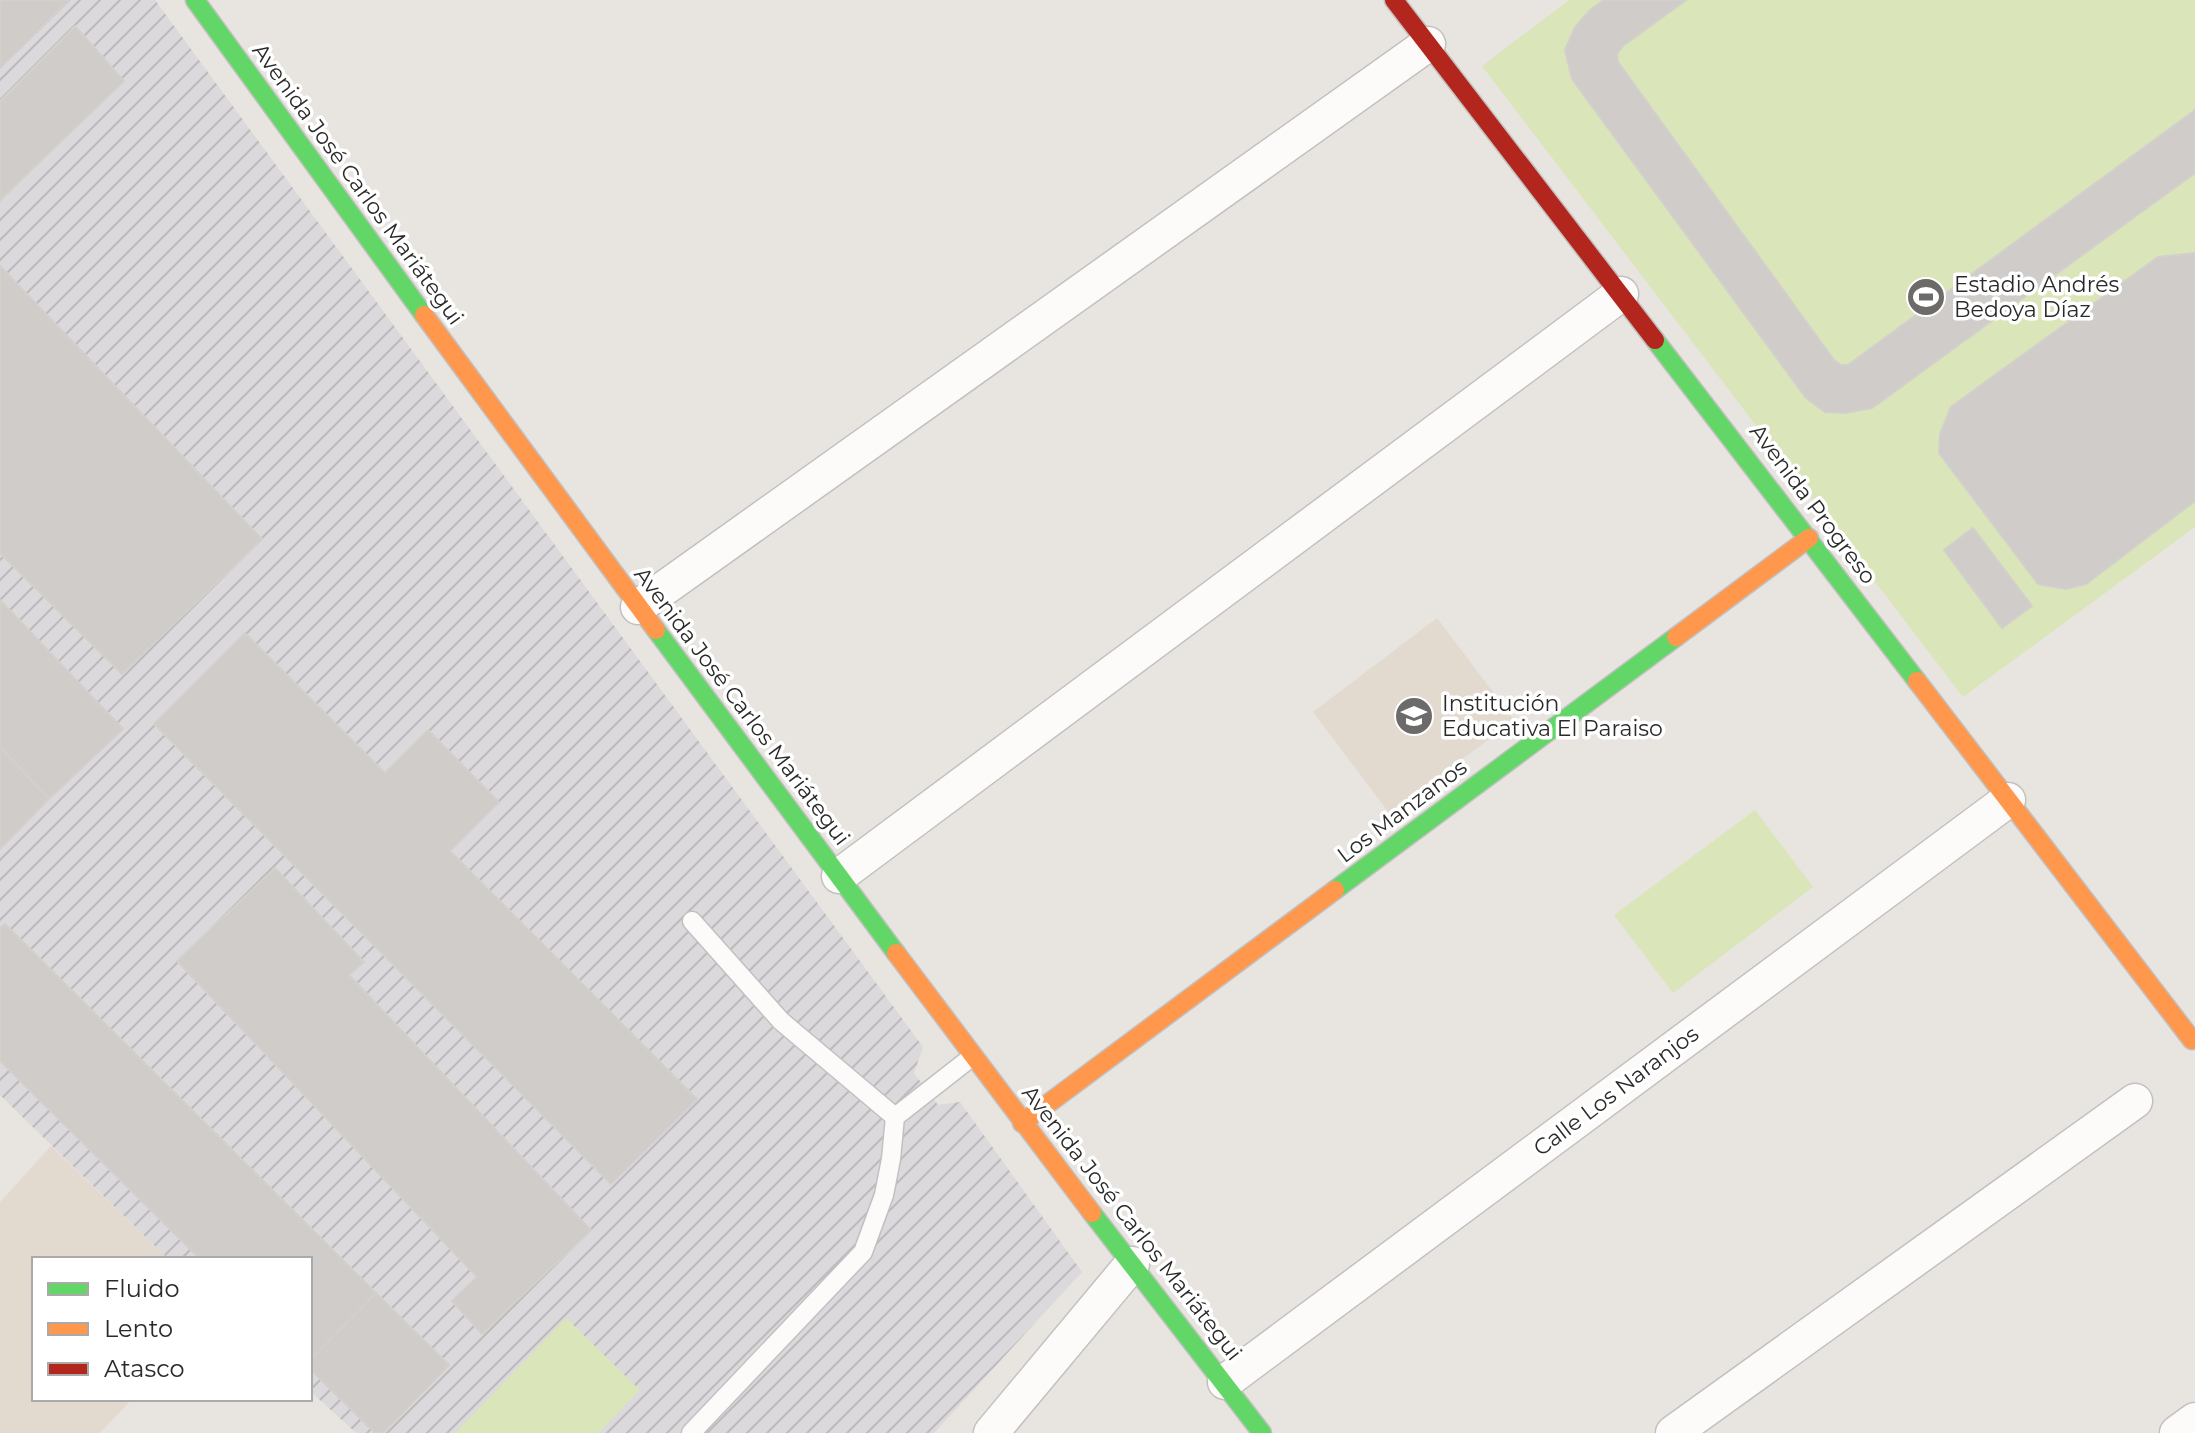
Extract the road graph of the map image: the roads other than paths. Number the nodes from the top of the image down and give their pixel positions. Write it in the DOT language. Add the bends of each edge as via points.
graph roads {
  1 [pos="195,0"];
  2 [pos="1394,0"];
  3 [pos="1428,44"];
  4 [pos="1621,294"];
  5 [pos="1809,538"];
  6 [pos="638,607"];
  7 [pos="2008,800"];
  8 [pos="839,876"];
  9 [pos="692,921"];
  10 [pos="2192,1040"];
  11 [pos="973,1056"];
  12 [pos="2135,1101"];
  13 [pos="895,1117"];
  14 [pos="1022,1123"];
  15 [pos="1132,1264"];
  16 [pos="1225,1382"];
  17 [pos="2195,1420"];
  18 [pos="691,1433"];
  19 [pos="991,1433"];
  20 [pos="1262,1433"];
  21 [pos="1673,1433"];
  22 [pos="2177,1433"];
  1 -- 6 [label="street, Avenida José Carlos Mariátegui"];
  2 -- 3 [label="street, Avenida Progreso"];
  3 -- 4 [label="street, Avenida Progreso"];
  3 -- 6 [label="street"];
  4 -- 5 [label="street, Avenida Progreso"];
  4 -- 8 [label="street"];
  5 -- 7 [label="street, Avenida Progreso"];
  5 -- 14 [label="street, Los Manzanos"];
  6 -- 8 [label="street, Avenida José Carlos Mariátegui"];
  7 -- 10 [label="street, Avenida Progreso"];
  7 -- 16 [label="street, Calle Los Naranjos"];
  8 -- 11 [label="street, Avenida José Carlos Mariátegui"];
  9 -- 13 [label="lane" via="781,1021"];
  11 -- 13 [label="lane"];
  11 -- 14 [label="street, Avenida José Carlos Mariátegui"];
  12 -- 21 [label="street"];
  13 -- 18 [label="lane" via="884,1195 863,1252"];
  14 -- 15 [label="street, Avenida José Carlos Mariátegui"];
  15 -- 16 [label="street, Avenida José Carlos Mariátegui"];
  15 -- 19 [label="street"];
  16 -- 20 [label="street, Avenida José Carlos Mariátegui"];
  17 -- 22 [label="street"];
}
